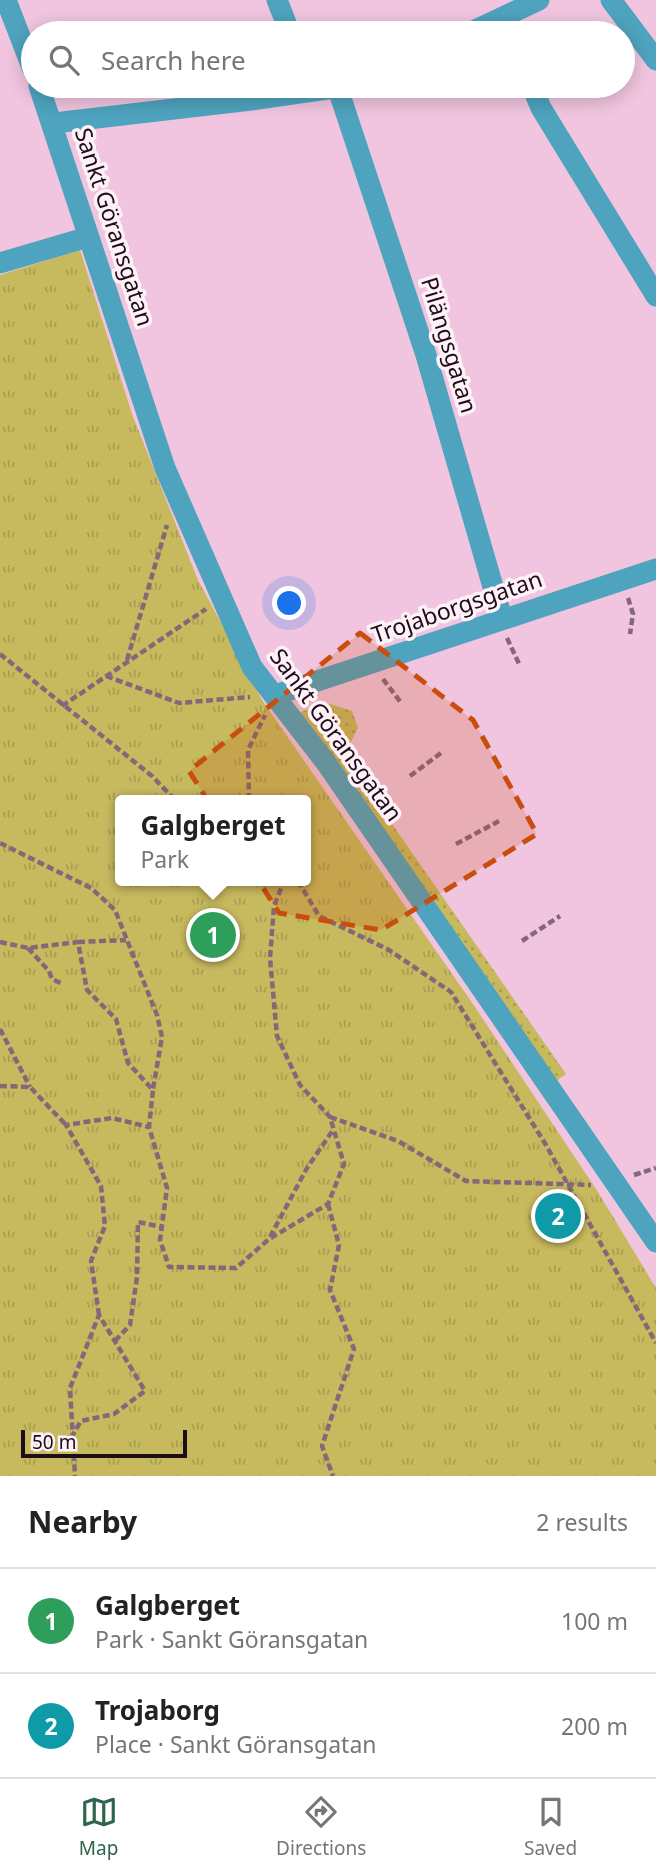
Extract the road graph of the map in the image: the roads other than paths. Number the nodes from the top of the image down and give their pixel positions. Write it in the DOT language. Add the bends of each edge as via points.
graph roads {
  1 [pos="6,0"];
  2 [pos="277,0"];
  3 [pos="539,0"];
  4 [pos="611,0"];
  5 [pos="285,21"];
  6 [pos="512,21"];
  7 [pos="627,21"];
  8 [pos="635,32"];
  9 [pos="21,39"];
  10 [pos="656,60"];
  11 [pos="44,98"];
  12 [pos="235,98"];
  13 [pos="346,98"];
  14 [pos="537,98"];
  15 [pos="54,122"];
  16 [pos="89,237"];
  17 [pos="0,263"];
  18 [pos="656,296"];
  19 [pos="656,569"];
  20 [pos="502,618"];
  21 [pos="275,695"];
  22 [pos="656,1242"];
  1 -- 9 [label="street"];
  2 -- 5 [label="street"];
  3 -- 6 [label="street"];
  4 -- 7 [label="street"];
  8 -- 10 [label="street"];
  11 -- 15 [label="street, Sankt Göransgatan"];
  12 -- 15 [label="street"];
  13 -- 20 [label="street, Pilängsgatan"];
  14 -- 18 [label="street"];
  15 -- 16 [label="street, Sankt Göransgatan"];
  16 -- 17 [label="street"];
  16 -- 21 [label="street, Sankt Göransgatan" via="177,494 252,667"];
  19 -- 20 [label="street, Trojaborgsgatan"];
  20 -- 21 [label="street, Trojaborgsgatan"];
  21 -- 22 [label="street, Sankt Göransgatan" via="625,1179"];
}
